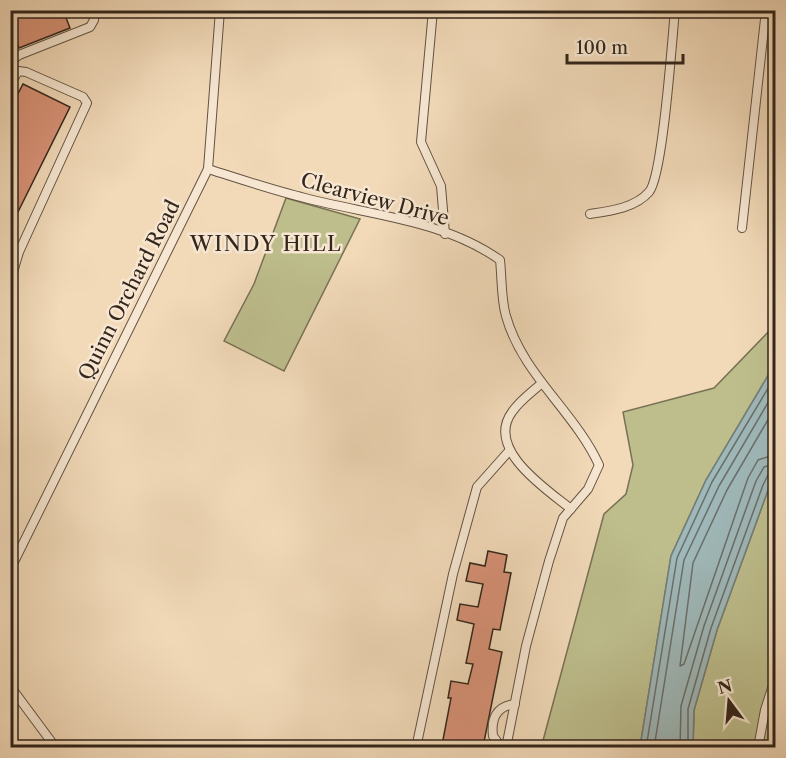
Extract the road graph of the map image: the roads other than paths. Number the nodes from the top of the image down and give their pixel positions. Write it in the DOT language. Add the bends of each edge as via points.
graph roads {
  1 [pos="93,10"];
  2 [pos="220,10"];
  3 [pos="420,10"];
  4 [pos="675,10"];
  5 [pos="765,10"];
  6 [pos="433,12"];
  7 [pos="11,62"];
  8 [pos="14,71"];
  9 [pos="10,86"];
  10 [pos="208,169"];
  11 [pos="590,214"];
  12 [pos="742,228"];
  13 [pos="445,234"];
  14 [pos="10,282"];
  15 [pos="542,383"];
  16 [pos="509,451"];
  17 [pos="571,509"];
  18 [pos="10,570"];
  19 [pos="776,676"];
  20 [pos="10,686"];
  21 [pos="515,704"];
  22 [pos="56,747"];
  23 [pos="416,747"];
  24 [pos="504,747"];
  25 [pos="758,747"];
  1 -- 7 [label="street" via="90,27 19,55"];
  2 -- 10 [label="street, Quinn Orchard Road"];
  3 -- 6 [label="street"];
  4 -- 11 [label="street" via="660,152 652,189 637,203"];
  5 -- 12 [label="street"];
  6 -- 13 [label="street" via="421,141 441,186"];
  8 -- 9 [label="street"];
  8 -- 14 [label="street" via="35,75 83,97 87,103 19,252"];
  10 -- 13 [label="street, Clearview Drive"];
  10 -- 18 [label="street, Quinn Orchard Road"];
  13 -- 15 [label="street, Clearview Drive" via="478,245 500,260 506,315 518,347"];
  15 -- 16 [label="street" via="511,412 505,433"];
  15 -- 17 [label="street, Clearview Drive" via="581,431 599,465 588,489"];
  16 -- 17 [label="street" via="526,472"];
  16 -- 23 [label="street" via="477,487 453,574"];
  17 -- 21 [label="street, Clearview Drive" via="563,518 549,561"];
  19 -- 25 [label="street"];
  20 -- 22 [label="street"];
  21 -- 24 [label="street, Clearview Drive"];
  21 -- 24 [label="street" via="502,708 494,717 492,736"];
}
